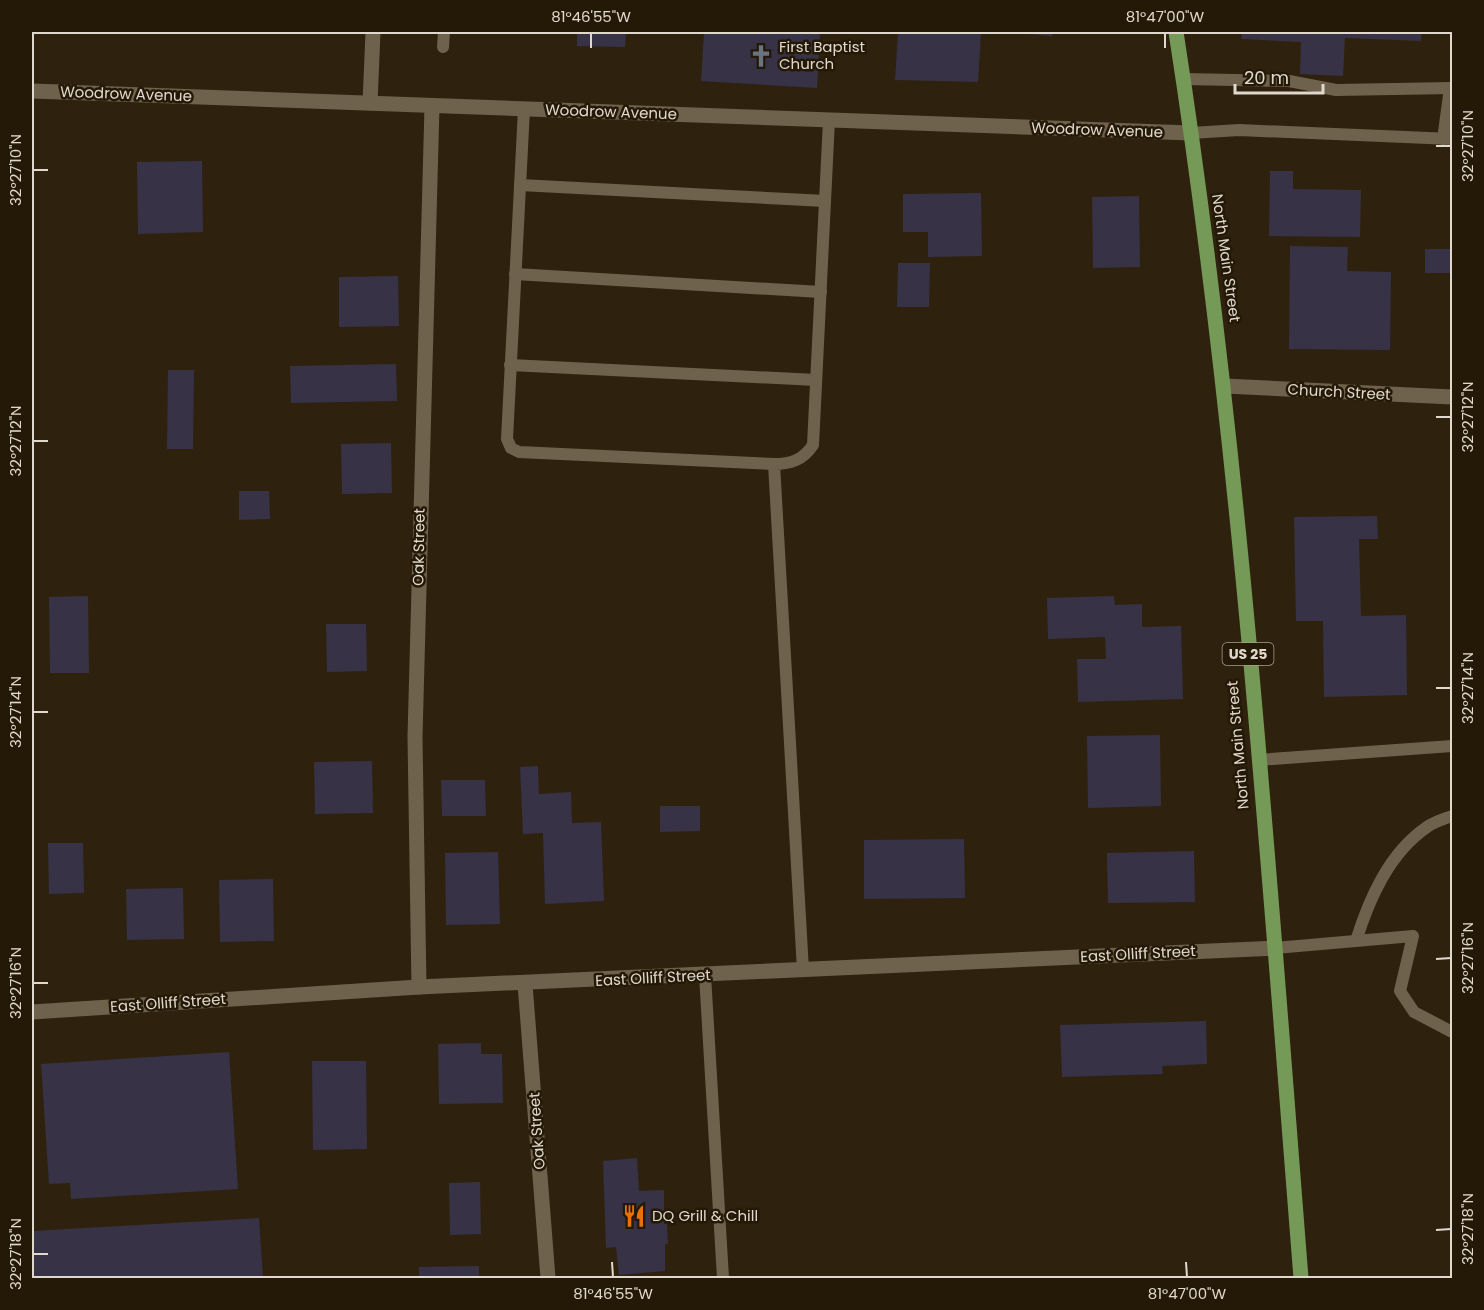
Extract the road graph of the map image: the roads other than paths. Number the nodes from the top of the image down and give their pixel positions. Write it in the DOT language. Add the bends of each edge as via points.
graph roads {
  1 [pos="373,32"];
  2 [pos="444,32"];
  3 [pos="1176,32"];
  4 [pos="443,47"];
  5 [pos="1183,79"];
  6 [pos="1451,88"];
  7 [pos="32,91"];
  8 [pos="370,103"];
  9 [pos="432,106"];
  10 [pos="524,109"];
  11 [pos="829,120"];
  12 [pos="1191,133"];
  13 [pos="1448,139"];
  14 [pos="520,184"];
  15 [pos="825,201"];
  16 [pos="515,274"];
  17 [pos="821,292"];
  18 [pos="510,365"];
  19 [pos="816,380"];
  20 [pos="1225,386"];
  21 [pos="1452,397"];
  22 [pos="774,464"];
  23 [pos="1452,746"];
  24 [pos="1258,760"];
  25 [pos="1452,816"];
  26 [pos="1356,941"];
  27 [pos="1275,948"];
  28 [pos="802,970"];
  29 [pos="705,975"];
  30 [pos="525,984"];
  31 [pos="419,987"];
  32 [pos="32,1012"];
  33 [pos="1452,1032"];
  34 [pos="548,1278"];
  35 [pos="723,1278"];
  36 [pos="1300,1278"];
  1 -- 8 [label="street"];
  2 -- 4 [label="lane"];
  3 -- 5 [label="main road, North Main Street / US 25"];
  5 -- 6 [label="lane" via="1288,81 1336,90"];
  5 -- 12 [label="main road, North Main Street / US 25"];
  6 -- 13 [label="lane"];
  7 -- 8 [label="street, Woodrow Avenue"];
  8 -- 9 [label="street, Woodrow Avenue"];
  9 -- 10 [label="street, Woodrow Avenue"];
  9 -- 31 [label="street, Oak Street" via="415,737"];
  10 -- 11 [label="street, Woodrow Avenue"];
  10 -- 14 [label="lane"];
  11 -- 12 [label="street, Woodrow Avenue"];
  11 -- 15 [label="lane"];
  12 -- 13 [label="lane" via="1239,130"];
  12 -- 20 [label="main road, North Main Street / US 25"];
  14 -- 15 [label="lane"];
  14 -- 16 [label="lane"];
  15 -- 17 [label="lane"];
  16 -- 17 [label="lane"];
  16 -- 18 [label="lane"];
  17 -- 19 [label="lane"];
  18 -- 19 [label="lane"];
  18 -- 22 [label="lane" via="507,439 511,448 519,452"];
  19 -- 22 [label="lane" via="813,445 791,464"];
  20 -- 21 [label="street, Church Street"];
  20 -- 24 [label="main road, North Main Street / US 25"];
  22 -- 28 [label="lane"];
  23 -- 24 [label="lane"];
  24 -- 27 [label="main road, North Main Street / US 25"];
  25 -- 26 [label="lane" via="1427,826 1388,866"];
  26 -- 27 [label="lane"];
  26 -- 33 [label="lane" via="1413,936 1400,991 1413,1012"];
  27 -- 28 [label="street, East Olliff Street"];
  27 -- 36 [label="main road, North Main Street / US 25"];
  28 -- 29 [label="street, East Olliff Street"];
  29 -- 30 [label="street, East Olliff Street"];
  29 -- 35 [label="lane"];
  30 -- 31 [label="street, East Olliff Street"];
  30 -- 34 [label="street, Oak Street"];
  31 -- 32 [label="street, East Olliff Street"];
}
